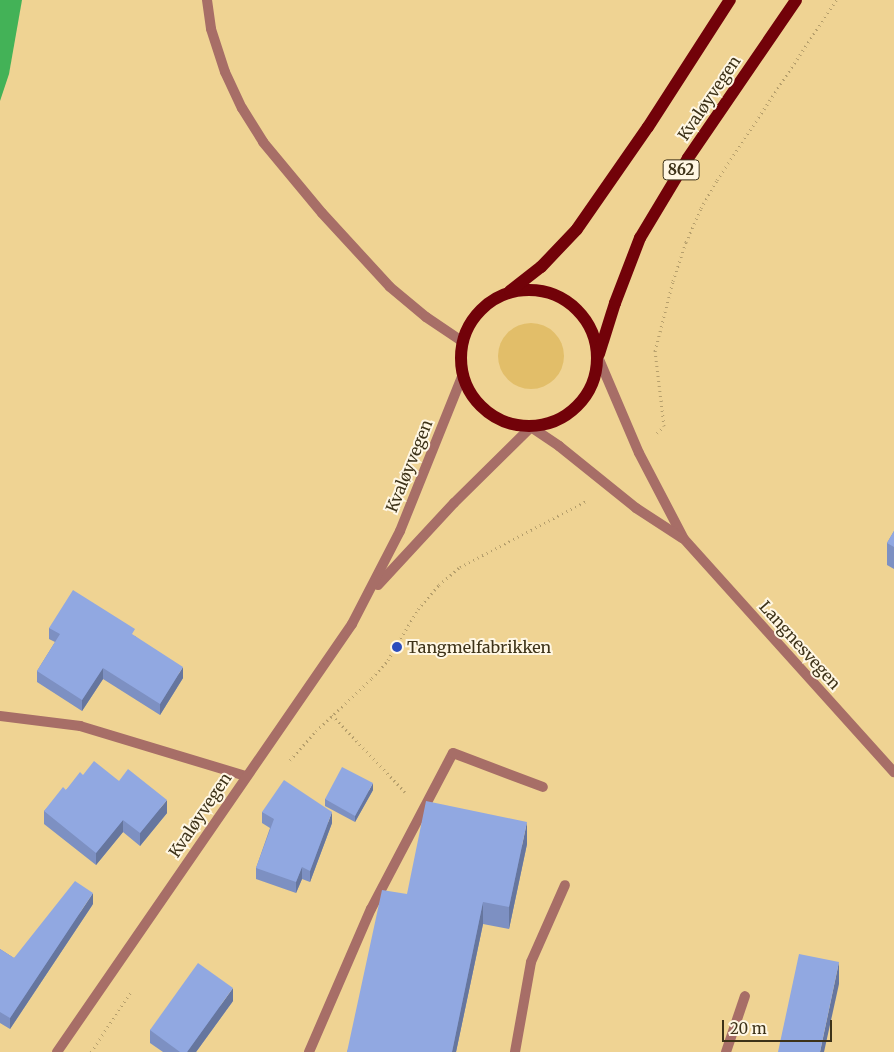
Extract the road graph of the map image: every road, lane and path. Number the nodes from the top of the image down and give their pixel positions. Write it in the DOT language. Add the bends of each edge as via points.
graph roads {
  1 [pos="207,0"];
  2 [pos="730,0"];
  3 [pos="796,0"];
  4 [pos="836,0"];
  5 [pos="506,294"];
  6 [pos="463,342"];
  7 [pos="598,357"];
  8 [pos="463,374"];
  9 [pos="531,427"];
  10 [pos="653,436"];
  11 [pos="593,496"];
  12 [pos="684,539"];
  13 [pos="368,595"];
  14 [pos="332,715"];
  15 [pos="0,716"];
  16 [pos="288,763"];
  17 [pos="894,772"];
  18 [pos="246,776"];
  19 [pos="543,787"];
  20 [pos="422,811"];
  21 [pos="565,885"];
  22 [pos="134,988"];
  23 [pos="745,996"];
  24 [pos="57,1052"];
  25 [pos="90,1052"];
  26 [pos="309,1052"];
  27 [pos="515,1052"];
  28 [pos="726,1052"];
  1 -- 6 [label="street" via="211,28 225,72 263,142 390,287"];
  2 -- 5 [label="main road, 862" via="688,67 576,229 541,267"];
  3 -- 7 [label="main road, Kvaløyvegen / 862" via="688,158 643,232"];
  4 -- 10 [label="path" via="722,172 690,234 673,281 655,351 664,426"];
  5 -- 6 [label="main road, 862" via="478,312"];
  5 -- 7 [label="main road, 862" via="542,291 576,307 591,330"];
  6 -- 8 [label="main road, 862"];
  7 -- 9 [label="main road, 862" via="595,378 586,397 571,413 552,423"];
  7 -- 12 [label="street, Langnesvegen" via="639,453"];
  8 -- 9 [label="main road, 862" via="475,398 495,418"];
  8 -- 13 [label="street, Kvaløyvegen" via="414,498"];
  9 -- 12 [label="street, Langnesvegen" via="636,508"];
  9 -- 13 [label="street, Kvaløyvegen"];
  11 -- 14 [label="path" via="460,567 418,609 388,660"];
  12 -- 17 [label="street, Langnesvegen"];
  13 -- 18 [label="street, Kvaløyvegen" via="352,624"];
  14 -- 16 [label="path"];
  14 -- 20 [label="path"];
  15 -- 18 [label="street" via="80,726"];
  18 -- 24 [label="street, Kvaløyvegen"];
  19 -- 20 [label="street" via="453,753"];
  20 -- 26 [label="street" via="371,909"];
  21 -- 27 [label="street" via="531,962"];
  22 -- 25 [label="path"];
  23 -- 28 [label="street"];
}
